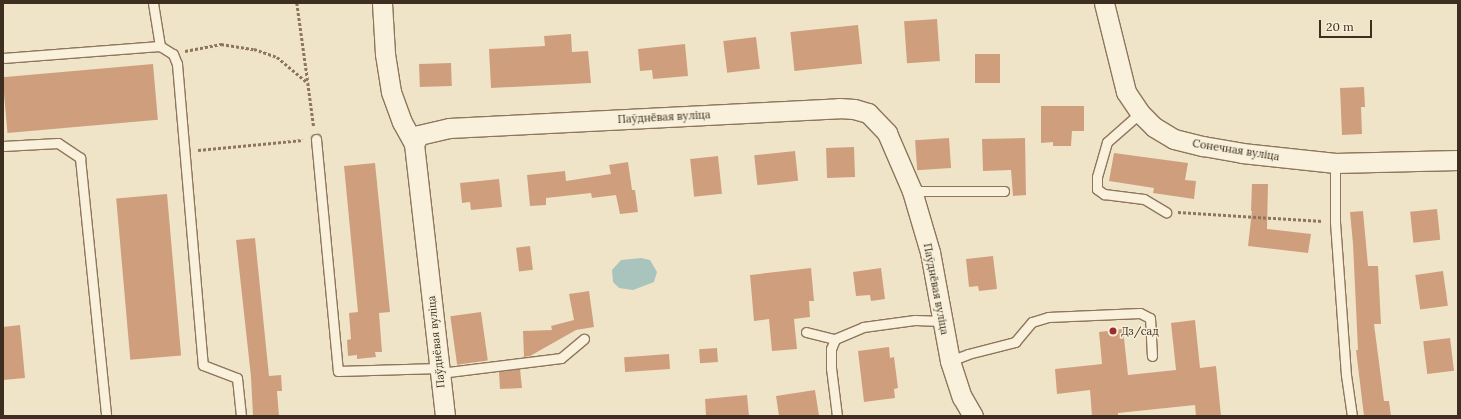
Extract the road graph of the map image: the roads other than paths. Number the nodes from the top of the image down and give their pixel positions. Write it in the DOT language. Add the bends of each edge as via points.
graph roads {
  1 [pos="153,3"];
  2 [pos="382,3"];
  3 [pos="1104,3"];
  4 [pos="160,46"];
  5 [pos="3,58"];
  6 [pos="1140,113"];
  7 [pos="316,139"];
  8 [pos="414,144"];
  9 [pos="3,146"];
  10 [pos="1458,160"];
  11 [pos="1335,163"];
  12 [pos="912,191"];
  13 [pos="1004,192"];
  14 [pos="1166,212"];
  15 [pos="942,321"];
  16 [pos="806,332"];
  17 [pos="584,339"];
  18 [pos="835,339"];
  19 [pos="1152,356"];
  20 [pos="950,360"];
  21 [pos="440,371"];
  22 [pos="106,416"];
  23 [pos="241,416"];
  24 [pos="445,416"];
  25 [pos="837,416"];
  26 [pos="973,416"];
  27 [pos="1352,416"];
  1 -- 4 [label="lane"];
  2 -- 8 [label="street" via="385,54 391,92 402,122"];
  3 -- 6 [label="street, Сонечная вуліца" via="1126,92"];
  4 -- 5 [label="lane"];
  4 -- 23 [label="lane" via="173,54 177,64 204,365 237,378"];
  6 -- 11 [label="street, Сонечная вуліца" via="1154,127 1174,139 1242,153"];
  6 -- 14 [label="lane" via="1106,142 1097,177 1097,189 1104,194 1144,199"];
  7 -- 21 [label="lane" via="338,371"];
  8 -- 12 [label="street, Паўднёвая вуліца" via="419,135 449,128 854,109 868,113 886,133"];
  8 -- 21 [label="street, Паўднёвая вуліца"];
  9 -- 22 [label="lane" via="58,143 80,158"];
  10 -- 11 [label="street, Сонечная вуліца"];
  11 -- 27 [label="lane" via="1335,222 1346,375"];
  12 -- 13 [label="lane"];
  12 -- 15 [label="street, Паўднёвая вуліца" via="930,252"];
  15 -- 18 [label="lane" via="915,320 863,327"];
  15 -- 20 [label="street, Паўднёвая вуліца"];
  16 -- 18 [label="lane"];
  17 -- 21 [label="lane" via="561,358"];
  18 -- 25 [label="lane" via="831,349 831,368"];
  19 -- 20 [label="lane" via="1150,318 1140,313 1048,317 1032,322 1015,342"];
  20 -- 26 [label="street, Паўднёвая вуліца" via="962,397"];
  21 -- 24 [label="street, Паўднёвая вуліца"];
}
